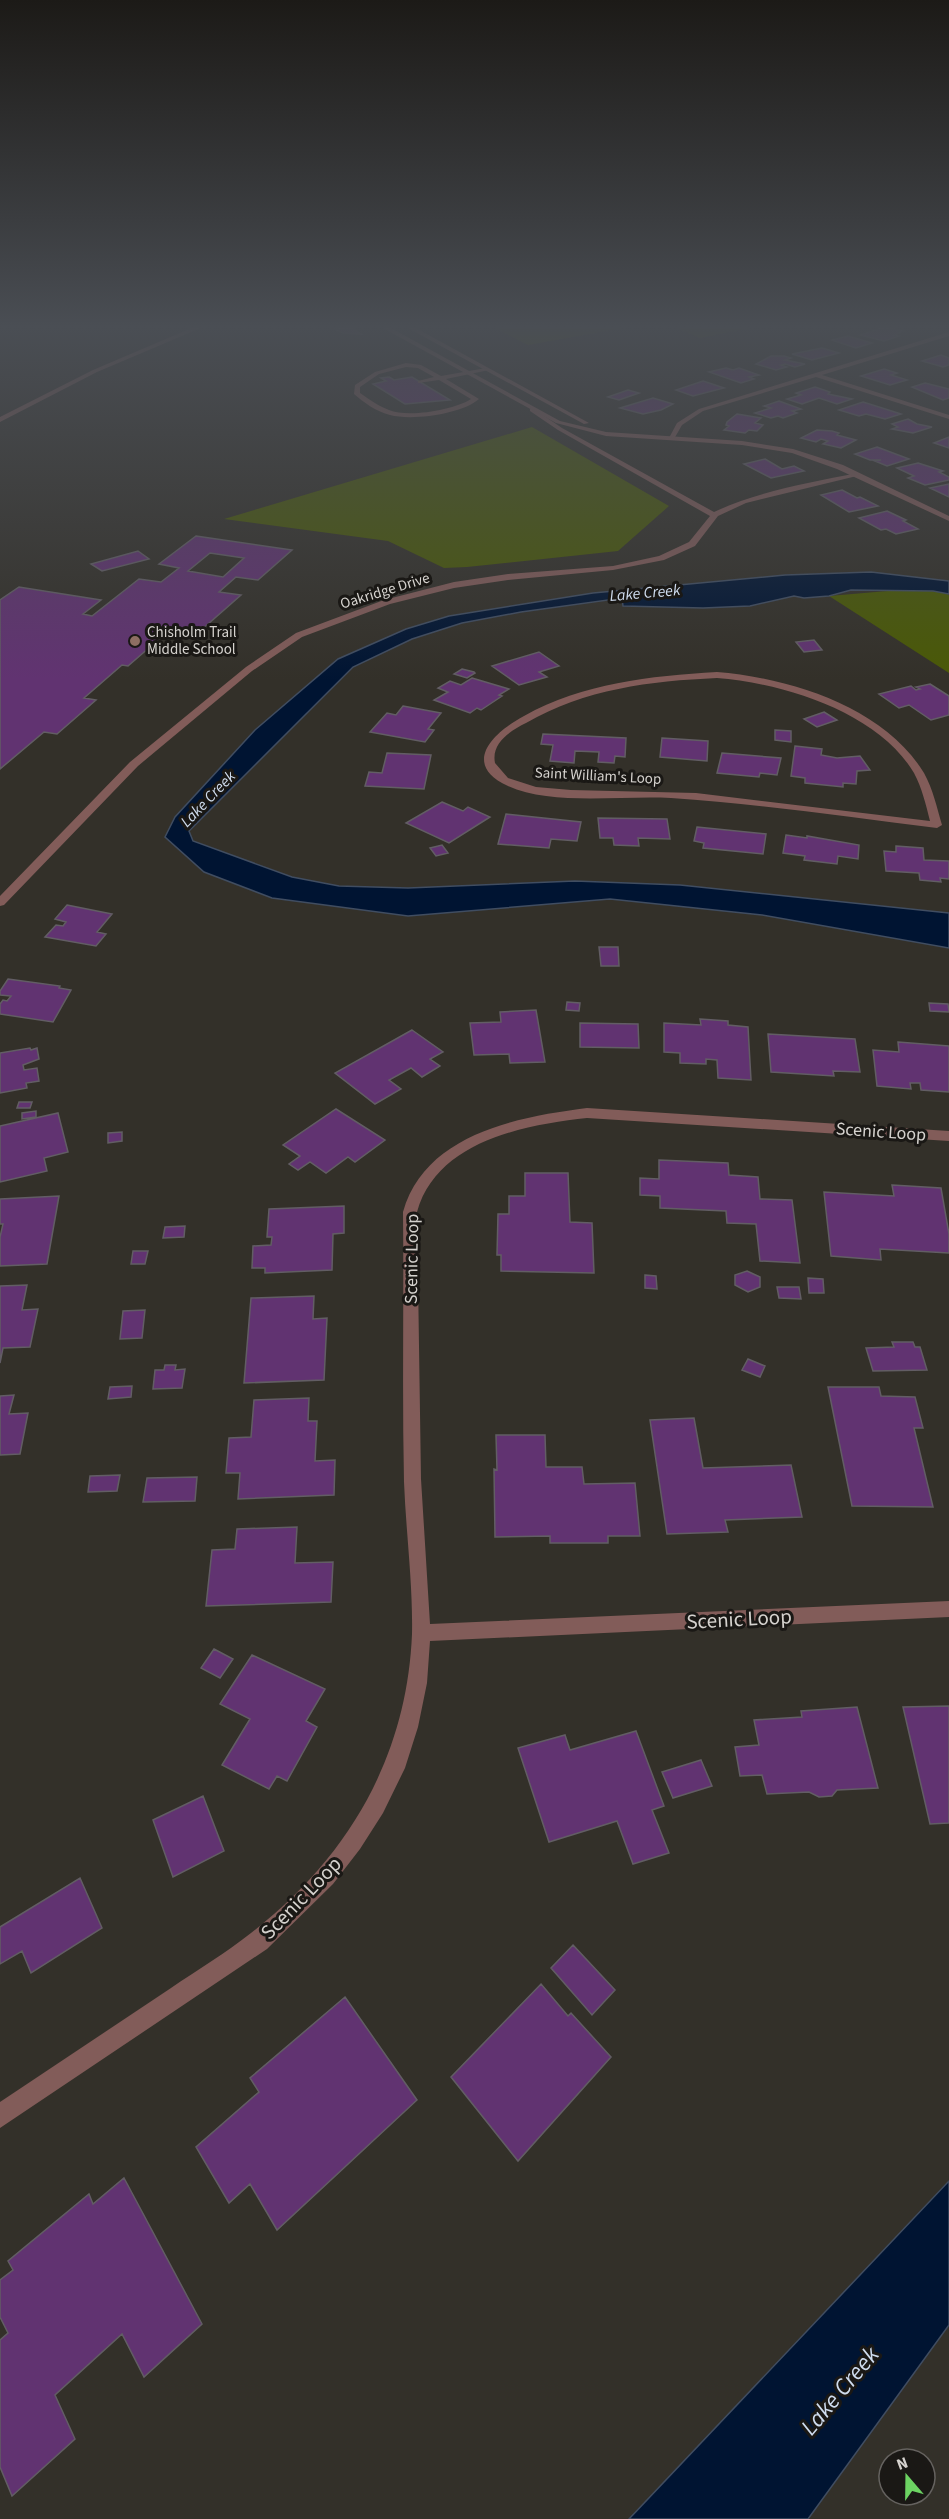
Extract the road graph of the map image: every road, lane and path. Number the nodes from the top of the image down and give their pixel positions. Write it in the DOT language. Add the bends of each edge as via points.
graph roads {
  1 [pos="588,445"];
  2 [pos="743,445"];
  3 [pos="857,475"];
  4 [pos="714,516"];
  5 [pos="949,519"];
  6 [pos="937,825"];
  7 [pos="949,827"];
  8 [pos="0,903"];
  9 [pos="949,1136"];
  10 [pos="949,1609"];
  11 [pos="421,1633"];
  12 [pos="0,2116"];
  1 -- 4 [label="street"];
  2 -- 3 [label="street" via="780,448"];
  3 -- 4 [label="street, Oakridge Drive" via="760,495"];
  3 -- 5 [label="street"];
  4 -- 8 [label="street, Oakridge Drive" via="692,544 661,558 613,568 481,580 429,590 299,635 249,669 134,764"];
  6 -- 6 [label="street, Saint William's Loop" via="924,780 895,744 830,702 788,685 753,677 674,677 575,695 512,726 492,744 489,756 491,765 506,782 540,791 715,798"];
  6 -- 7 [label="street, Saint William's Loop"];
  9 -- 11 [label="street, Scenic Loop" via="587,1113 522,1123 443,1160 416,1191 410,1212 414,1518"];
  10 -- 11 [label="street, Scenic Loop"];
  11 -- 12 [label="street, Scenic Loop" via="417,1689 403,1749 381,1799 354,1842 287,1917 260,1941"];
}
